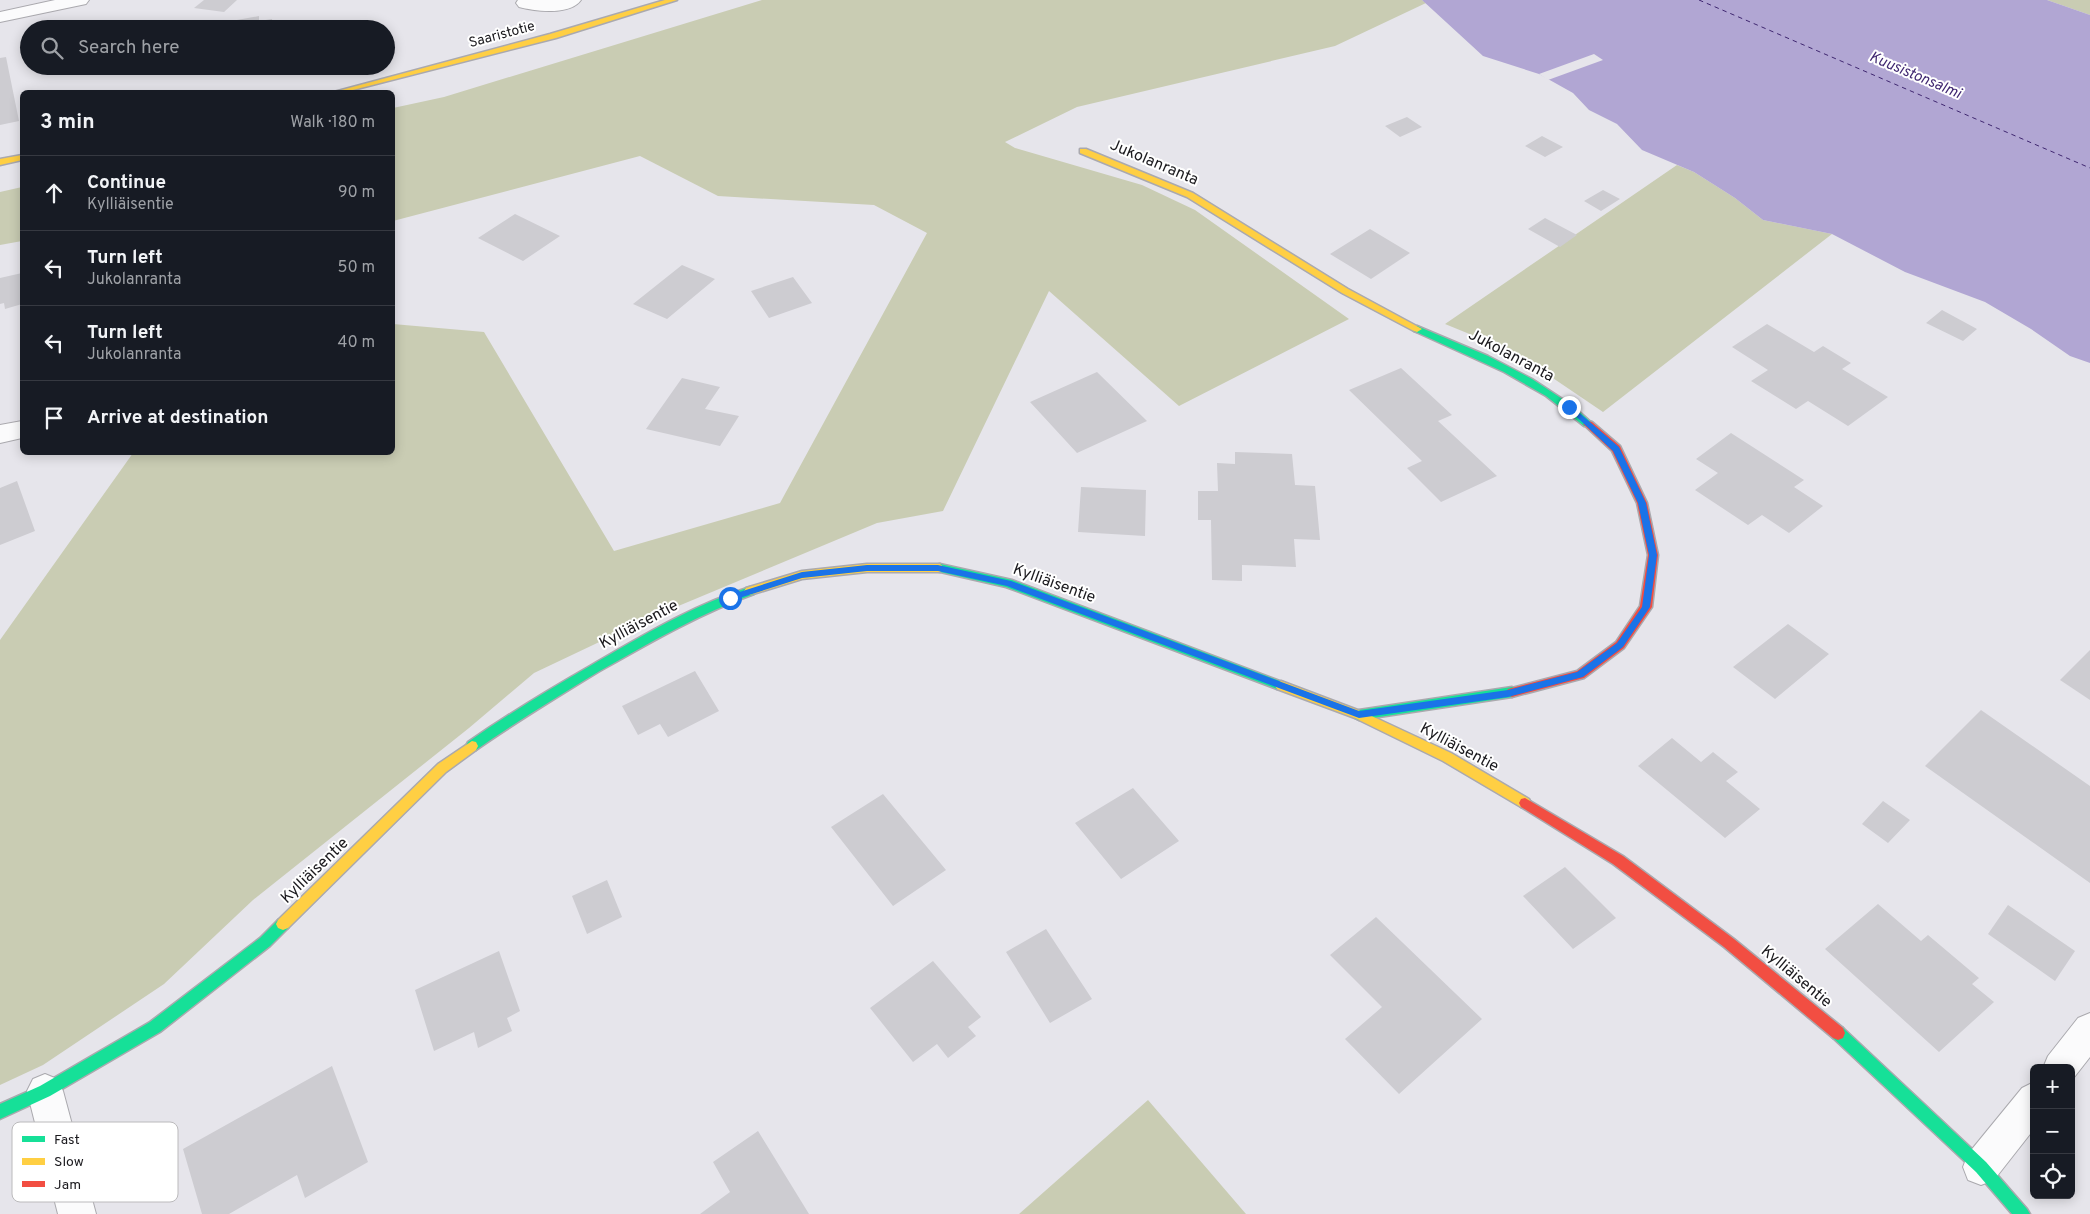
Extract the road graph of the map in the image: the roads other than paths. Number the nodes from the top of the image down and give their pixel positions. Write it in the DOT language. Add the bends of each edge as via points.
graph roads {
  1 [pos="80,0"];
  2 [pos="572,0"];
  3 [pos="673,0"];
  4 [pos="525,3"];
  5 [pos="0,17"];
  6 [pos="346,90"];
  7 [pos="1083,151"];
  8 [pos="20,158"];
  9 [pos="0,162"];
  10 [pos="20,430"];
  11 [pos="0,434"];
  12 [pos="1359,715"];
  13 [pos="2090,1030"];
  14 [pos="2063,1064"];
  15 [pos="45,1091"];
  16 [pos="2030,1105"];
  17 [pos="0,1112"];
  18 [pos="53,1122"];
  19 [pos="1981,1167"];
  20 [pos="2022,1214"];
  1 -- 5 [label="street"];
  2 -- 4 [label="street" via="560,5"];
  3 -- 6 [label="street, Saaristotie" via="553,36"];
  7 -- 12 [label="street, Jukolanranta" via="1190,195 1345,292 1523,378 1569,407 1616,449 1620,457 1642,503 1653,555 1646,607 1620,645 1580,675 1508,693"];
  8 -- 9 [label="street"];
  10 -- 11 [label="street"];
  12 -- 15 [label="street, Kylliäisentie" via="1008,583 938,568 867,568 802,575 730,598 654,633 512,717 442,768 265,942 155,1027"];
  12 -- 19 [label="street, Kylliäisentie" via="1447,757 1618,860 1729,942 1858,1049"];
  13 -- 14 [label="street"];
  15 -- 17 [label="street, Kylliäisentie"];
  15 -- 18 [label="street"];
  16 -- 19 [label="street"];
  19 -- 20 [label="street, Kylliäisentie"];
}
